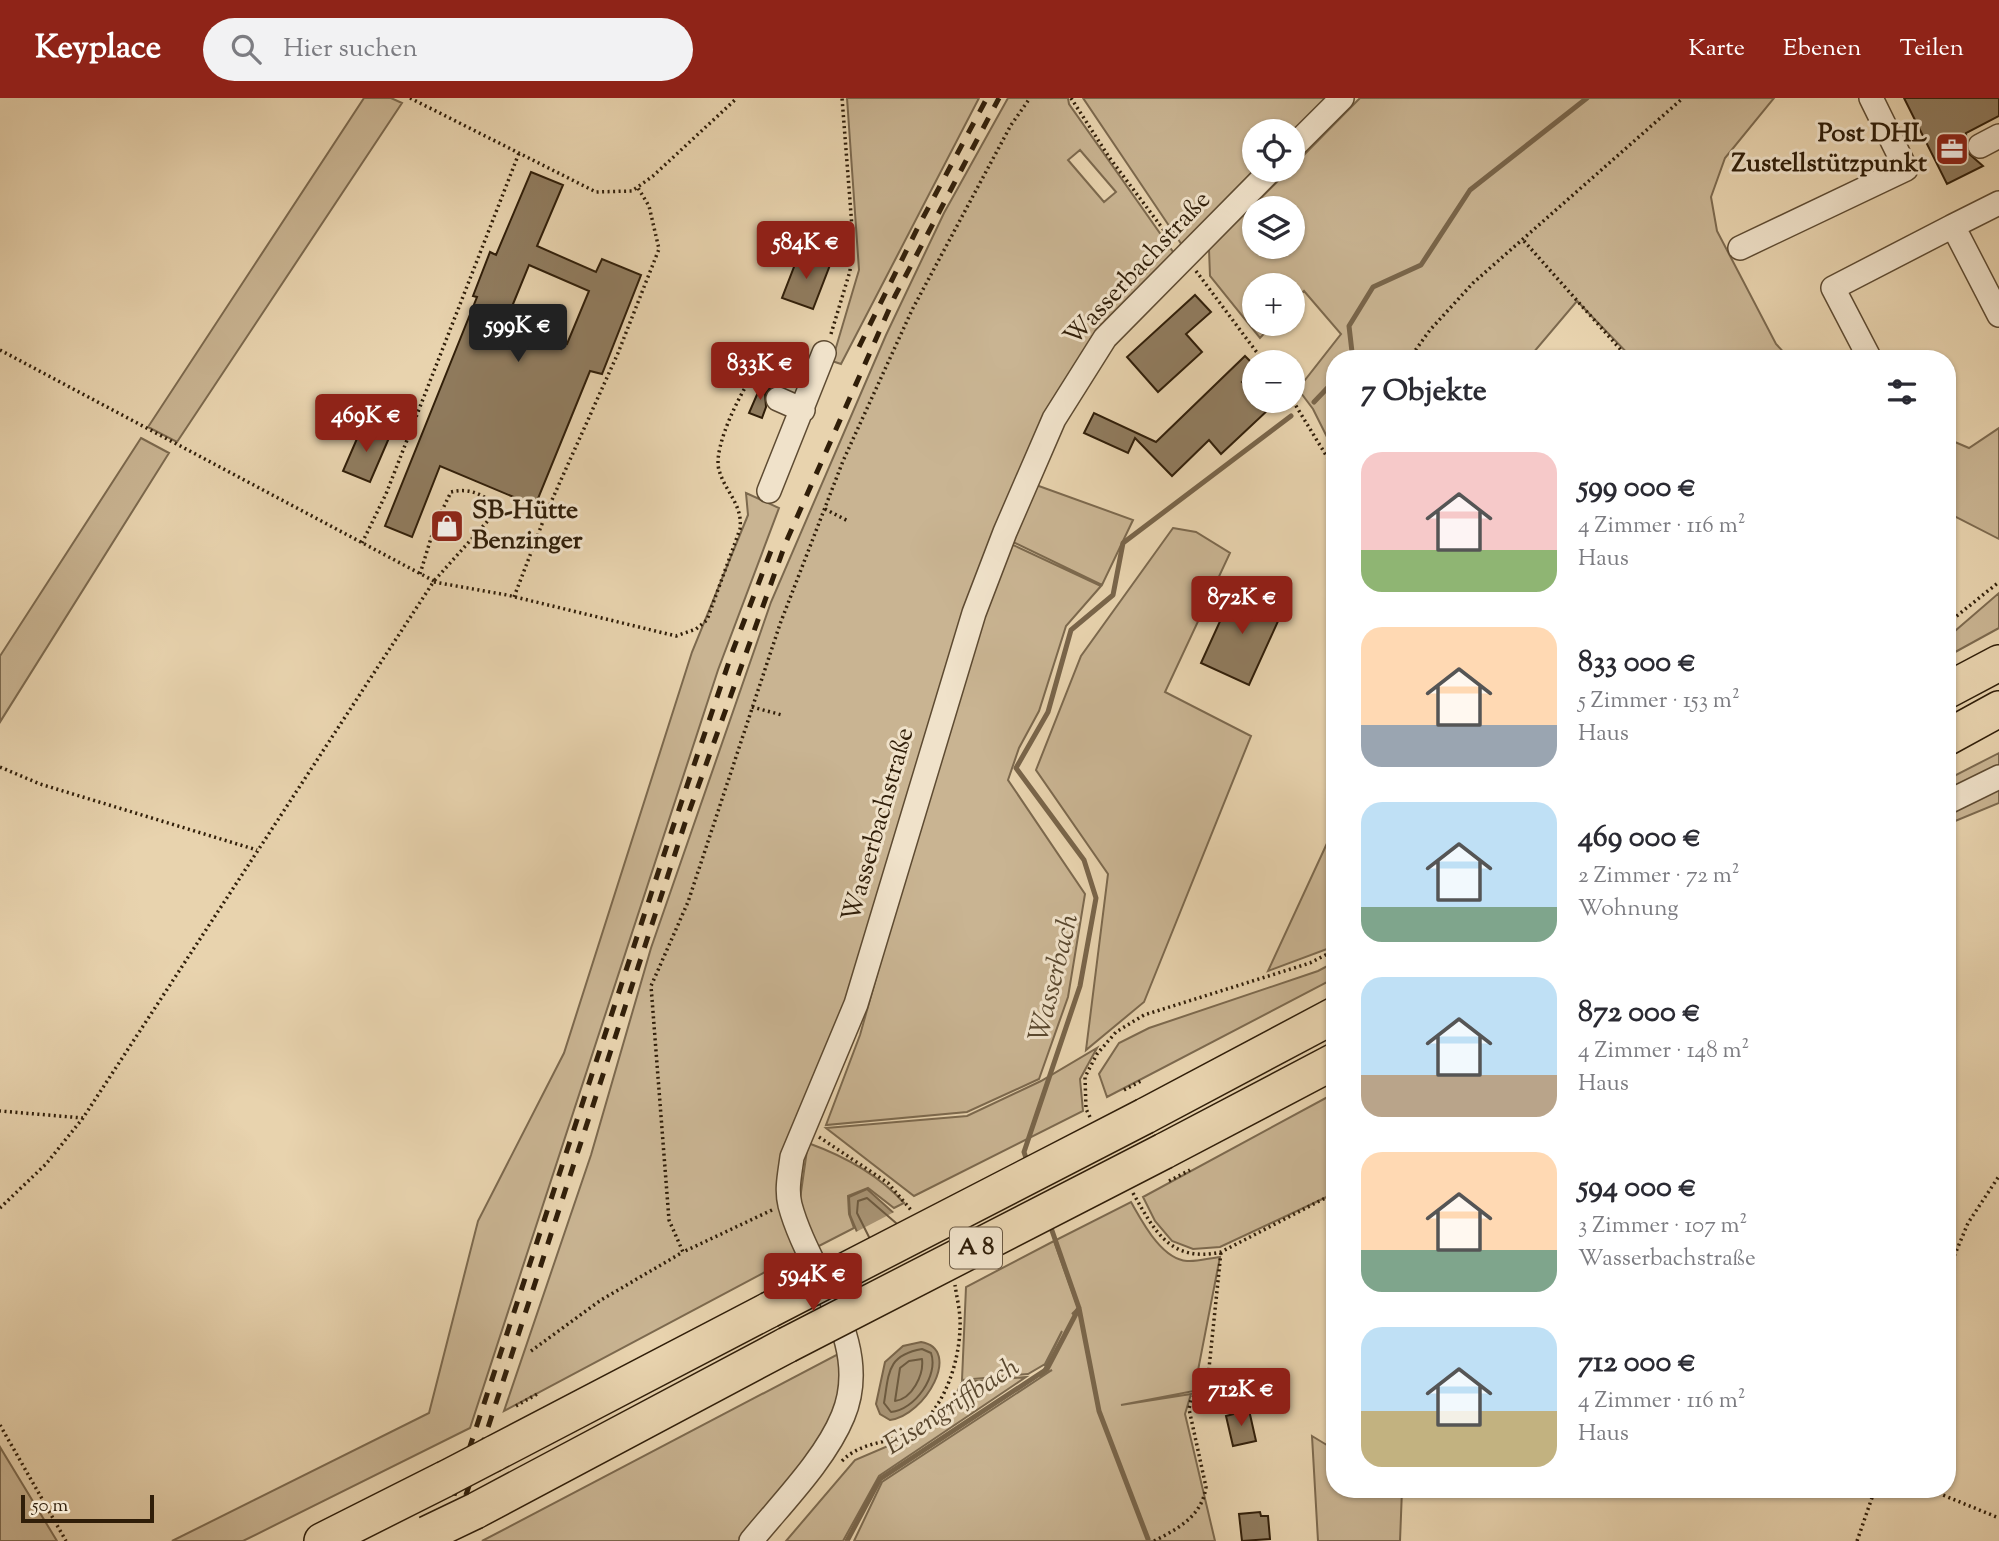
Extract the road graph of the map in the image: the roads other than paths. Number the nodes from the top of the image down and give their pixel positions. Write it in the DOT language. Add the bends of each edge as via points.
graph roads {
  1 [pos="1342,98"];
  2 [pos="1871,98"];
  3 [pos="1305,135"];
  4 [pos="1259,182"];
  5 [pos="1999,204"];
  6 [pos="1953,226"];
  7 [pos="1740,248"];
  8 [pos="1999,315"];
  9 [pos="1865,350"];
  10 [pos="824,354"];
  11 [pos="778,399"];
  12 [pos="803,410"];
  13 [pos="769,491"];
  14 [pos="1999,663"];
  15 [pos="1956,686"];
  16 [pos="1999,709"];
  17 [pos="1956,733"];
  18 [pos="1999,777"];
  19 [pos="1956,798"];
  20 [pos="1326,1019"];
  21 [pos="1326,1067"];
  22 [pos="420,1537"];
  23 [pos="322,1541"];
  24 [pos="751,1541"];
  1 -- 3 [label="street"];
  2 -- 7 [label="street" via="1906,169"];
  4 -- 24 [label="street, Wasserbachstraße" via="1105,338 1072,387 1032,464 952,677 856,1004 802,1128 788,1183 790,1203 809,1256 838,1314 850,1358 850,1393 830,1441"];
  5 -- 6 [label="street"];
  6 -- 8 [label="street"];
  6 -- 9 [label="street" via="1833,288"];
  10 -- 12 [label="street"];
  11 -- 12 [label="street"];
  12 -- 13 [label="street"];
  14 -- 15 [label="highway"];
  16 -- 17 [label="highway"];
  18 -- 19 [label="street"];
  20 -- 23 [label="highway, A 8, bridge" via="1135,1103 769,1310"];
  21 -- 22 [label="highway, A 8, bridge" via="1175,1167 788,1345"];
}
